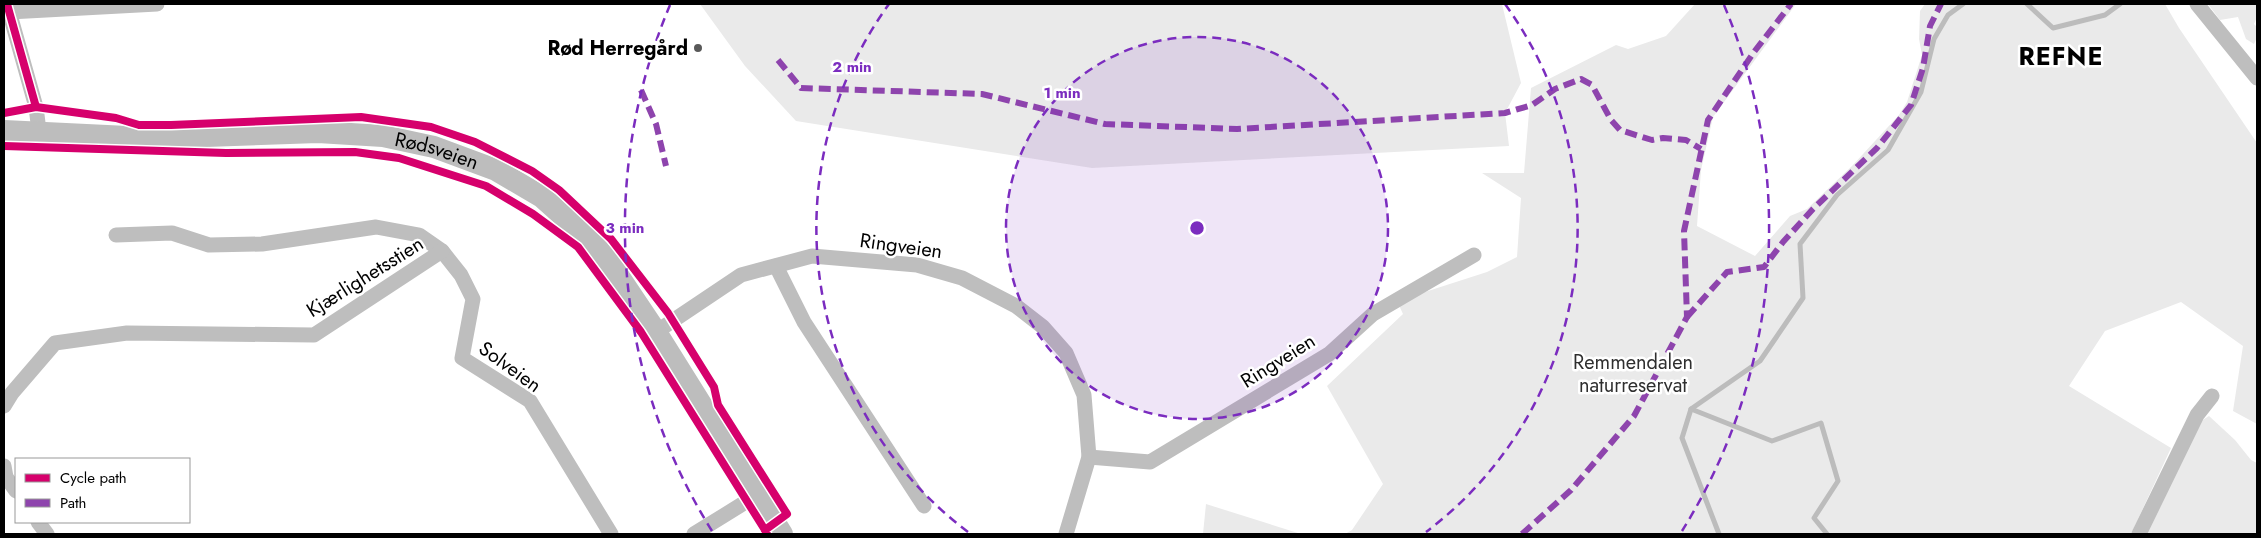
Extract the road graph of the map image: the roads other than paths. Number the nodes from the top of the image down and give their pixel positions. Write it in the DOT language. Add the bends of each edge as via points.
graph roads {
  1 [pos="157,4"];
  2 [pos="2197,4"];
  3 [pos="8,8"];
  4 [pos="2257,78"];
  5 [pos="4,131"];
  6 [pos="39,131"];
  7 [pos="116,235"];
  8 [pos="442,251"];
  9 [pos="1474,255"];
  10 [pos="776,266"];
  11 [pos="656,332"];
  12 [pos="2212,396"];
  13 [pos="4,406"];
  14 [pos="1089,457"];
  15 [pos="4,466"];
  16 [pos="15,490"];
  17 [pos="757,495"];
  18 [pos="924,506"];
  19 [pos="39,523"];
  20 [pos="47,534"];
  21 [pos="611,534"];
  22 [pos="694,534"];
  23 [pos="782,534"];
  24 [pos="1066,534"];
  25 [pos="2139,534"];
  1 -- 3 [label="street"];
  2 -- 4 [label="street"];
  3 -- 6 [label="street" via="36,107"];
  5 -- 6 [label="highway, Rødsveien"];
  6 -- 11 [label="highway, Rødsveien" via="148,138 318,132 383,136 434,147 496,170 542,198 567,218 609,262"];
  7 -- 8 [label="street, Kjærlighetsstien" via="172,233 209,245 262,244 376,227 419,235"];
  8 -- 13 [label="street, Kjærlighetsstien" via="314,334 127,333 55,343"];
  8 -- 21 [label="street, Solveien" via="473,299 462,358 530,401"];
  9 -- 14 [label="street, Ringveien" via="1373,314 1329,354 1150,462"];
  10 -- 11 [label="street, Ringveien" via="740,275"];
  10 -- 14 [label="street, Ringveien" via="812,256 917,265 957,275 1016,306 1043,327 1066,353 1084,395"];
  10 -- 18 [label="street" via="804,322"];
  11 -- 17 [label="highway, Rødsveien"];
  12 -- 25 [label="street" via="2197,415"];
  14 -- 24 [label="street, Ringveien"];
  15 -- 16 [label="street" via="6,477"];
  17 -- 22 [label="street"];
  17 -- 23 [label="highway, Rødsveien"];
  19 -- 20 [label="street"];
}
